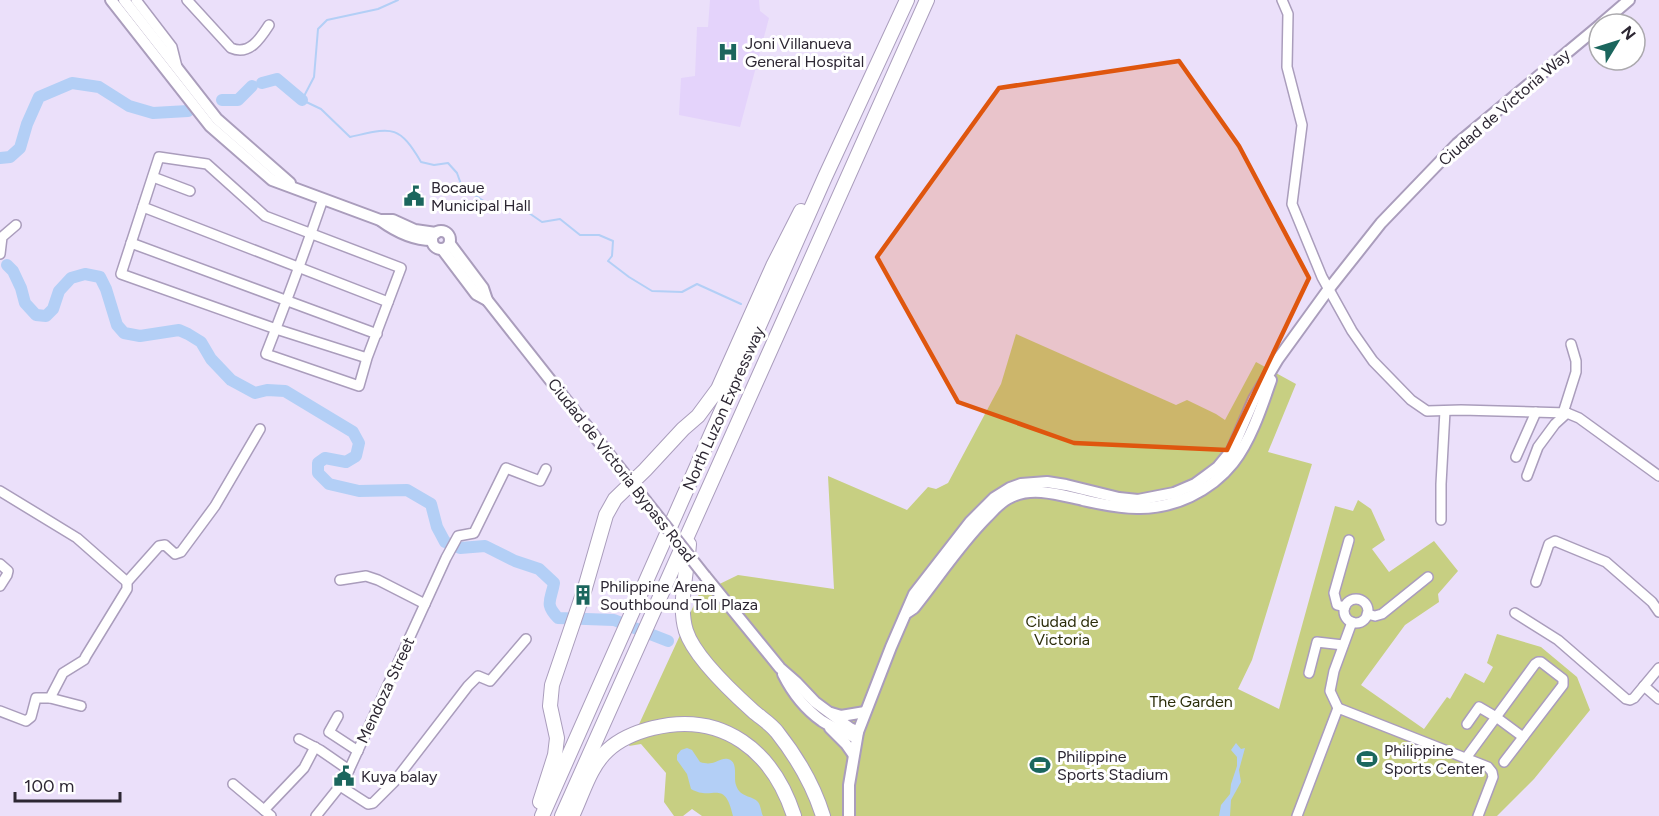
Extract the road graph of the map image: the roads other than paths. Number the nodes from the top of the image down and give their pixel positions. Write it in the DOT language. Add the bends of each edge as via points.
graph roads {
  1 [pos="111,0"];
  2 [pos="124,0"];
  3 [pos="136,0"];
  4 [pos="187,0"];
  5 [pos="907,0"];
  6 [pos="927,0"];
  7 [pos="1282,0"];
  8 [pos="1629,0"];
  9 [pos="1615,12"];
  10 [pos="269,25"];
  11 [pos="1587,36"];
  12 [pos="177,67"];
  13 [pos="189,91"];
  14 [pos="153,177"];
  15 [pos="825,177"];
  16 [pos="190,191"];
  17 [pos="323,199"];
  18 [pos="143,207"];
  19 [pos="16,225"];
  20 [pos="310,233"];
  21 [pos="434,237"];
  22 [pos="131,243"];
  23 [pos="446,247"];
  24 [pos="0,254"];
  25 [pos="298,267"];
  26 [pos="1328,290"];
  27 [pos="286,300"];
  28 [pos="388,302"];
  29 [pos="276,329"];
  30 [pos="377,334"];
  31 [pos="1571,344"];
  32 [pos="368,358"];
  33 [pos="1444,411"];
  34 [pos="1536,412"];
  35 [pos="1565,413"];
  36 [pos="260,429"];
  37 [pos="1516,457"];
  38 [pos="546,469"];
  39 [pos="1527,476"];
  40 [pos="1659,476"];
  41 [pos="631,483"];
  42 [pos="0,490"];
  43 [pos="1442,520"];
  44 [pos="692,525"];
  45 [pos="1349,540"];
  46 [pos="0,564"];
  47 [pos="1428,577"];
  48 [pos="340,580"];
  49 [pos="127,582"];
  50 [pos="1536,582"];
  51 [pos="0,586"];
  52 [pos="425,604"];
  53 [pos="1345,607"];
  54 [pos="1659,612"];
  55 [pos="1515,613"];
  56 [pos="1367,614"];
  57 [pos="1352,622"];
  58 [pos="526,639"];
  59 [pos="1343,645"];
  60 [pos="1659,668"];
  61 [pos="1309,673"];
  62 [pos="1644,686"];
  63 [pos="50,698"];
  64 [pos="1659,699"];
  65 [pos="81,706"];
  66 [pos="1338,708"];
  67 [pos="0,711"];
  68 [pos="865,712"];
  69 [pos="338,716"];
  70 [pos="826,717"];
  71 [pos="1496,717"];
  72 [pos="1467,724"];
  73 [pos="857,735"];
  74 [pos="1523,737"];
  75 [pos="299,740"];
  76 [pos="315,747"];
  77 [pos="358,751"];
  78 [pos="853,754"];
  79 [pos="1466,758"];
  80 [pos="1504,762"];
  81 [pos="349,770"];
  82 [pos="232,784"];
  83 [pos="340,786"];
  84 [pos="268,813"];
  85 [pos="316,816"];
  86 [pos="535,816"];
  87 [pos="542,816"];
  88 [pos="562,816"];
  89 [pos="572,816"];
  90 [pos="794,816"];
  91 [pos="823,816"];
  92 [pos="849,816"];
  93 [pos="1297,816"];
  94 [pos="1478,816"];
  1 -- 13 [label="main road"];
  2 -- 12 [label="main road"];
  3 -- 12 [label="street" via="172,47"];
  4 -- 10 [label="street" via="238,51 261,38"];
  5 -- 15 [label="highway, North Luzon Expressway"];
  6 -- 44 [label="highway, North Luzon Expressway"];
  7 -- 26 [label="street" via="1288,14 1287,67 1302,125 1292,204"];
  8 -- 9 [label="main road, Ciudad de Victoria Way"];
  11 -- 26 [label="main road, Ciudad de Victoria Way" via="1457,144 1381,223"];
  12 -- 13 [label="main road"];
  13 -- 17 [label="main road" via="214,123 294,187"];
  14 -- 16 [label="street"];
  14 -- 18 [label="street"];
  14 -- 20 [label="street" via="159,157 207,164 265,216"];
  15 -- 41 [label="highway" via="801,210 718,389 698,416"];
  15 -- 87 [label="highway, North Luzon Expressway"];
  17 -- 20 [label="street"];
  17 -- 21 [label="main road"];
  18 -- 22 [label="street"];
  18 -- 25 [label="street"];
  19 -- 24 [label="street" via="2,237"];
  20 -- 25 [label="street"];
  20 -- 28 [label="street" via="401,268"];
  21 -- 23 [label="main road" via="436,248"];
  21 -- 23 [label="main road" via="442,231 448,233"];
  22 -- 27 [label="street"];
  22 -- 29 [label="street" via="121,274"];
  23 -- 41 [label="main road, Ciudad de Victoria Bypass Road" via="476,294 487,300"];
  25 -- 27 [label="street"];
  25 -- 28 [label="street"];
  26 -- 33 [label="street" via="1373,361 1411,400 1427,411"];
  26 -- 68 [label="main road, Ciudad de Victoria Way" via="1278,359 1238,455 1221,475 1178,501 1137,508 1118,507 1040,486 999,504 974,525 908,612"];
  27 -- 29 [label="street"];
  27 -- 30 [label="street"];
  28 -- 30 [label="street"];
  29 -- 32 [label="street"];
  29 -- 32 [label="street" via="266,354 359,386"];
  30 -- 32 [label="street"];
  31 -- 35 [label="street" via="1576,372"];
  33 -- 34 [label="street"];
  33 -- 43 [label="street"];
  34 -- 35 [label="street"];
  34 -- 37 [label="street"];
  35 -- 39 [label="street" via="1538,447"];
  35 -- 40 [label="street" via="1579,418"];
  36 -- 49 [label="street" via="215,506 180,552 175,554 161,545"];
  38 -- 52 [label="street, Mendoza Street" via="540,481 506,468 474,533 458,536"];
  41 -- 70 [label="main road, Ciudad de Victoria Bypass Road, bridge" via="780,668"];
  41 -- 86 [label="highway" via="606,515 552,685 555,755"];
  42 -- 49 [label="street" via="77,538"];
  44 -- 88 [label="highway, North Luzon Expressway"];
  44 -- 91 [label="highway" via="682,609 686,631 711,669 776,730 804,774"];
  45 -- 53 [label="street" via="1334,593 1336,605"];
  46 -- 51 [label="street" via="8,573"];
  47 -- 56 [label="street" via="1382,614"];
  48 -- 52 [label="street" via="366,576"];
  49 -- 63 [label="street" via="127,589 87,656 63,673"];
  50 -- 54 [label="street" via="1549,544 1554,541 1606,562"];
  52 -- 77 [label="street, Mendoza Street"];
  53 -- 56 [label="street" via="1349,601 1360,600 1366,605"];
  53 -- 57 [label="street" via="1346,618"];
  55 -- 62 [label="street" via="1558,640 1626,699 1634,698"];
  56 -- 57 [label="street" via="1364,620"];
  57 -- 59 [label="street"];
  58 -- 83 [label="street" via="490,681 478,676 468,686 373,802 366,803"];
  59 -- 61 [label="street" via="1317,642"];
  59 -- 66 [label="street" via="1330,691"];
  60 -- 62 [label="street"];
  62 -- 64 [label="street"];
  63 -- 65 [label="street"];
  63 -- 67 [label="street" via="36,698 26,721"];
  66 -- 79 [label="street"];
  66 -- 93 [label="street"];
  68 -- 70 [label="main road"];
  68 -- 73 [label="main road, Ciudad de Victoria Way"];
  69 -- 77 [label="street" via="329,732"];
  70 -- 73 [label="main road, Ciudad de Victoria Bypass Road"];
  70 -- 78 [label="main road"];
  71 -- 72 [label="street" via="1479,707"];
  71 -- 74 [label="street"];
  71 -- 74 [label="street" via="1538,662 1556,673 1563,679 1563,685"];
  71 -- 79 [label="street"];
  73 -- 78 [label="main road, Ciudad de Victoria Way"];
  74 -- 80 [label="street"];
  75 -- 76 [label="street"];
  76 -- 81 [label="street"];
  76 -- 84 [label="street"];
  77 -- 81 [label="street, Mendoza Street"];
  78 -- 92 [label="main road, Ciudad de Victoria Way"];
  79 -- 94 [label="street" via="1488,766 1492,772"];
  81 -- 83 [label="street, Mendoza Street"];
  82 -- 84 [label="street"];
  83 -- 85 [label="street, Mendoza Street"];
  89 -- 90 [label="highway" via="597,763 608,749 638,732 690,724 725,731 755,752 770,768"];
}
